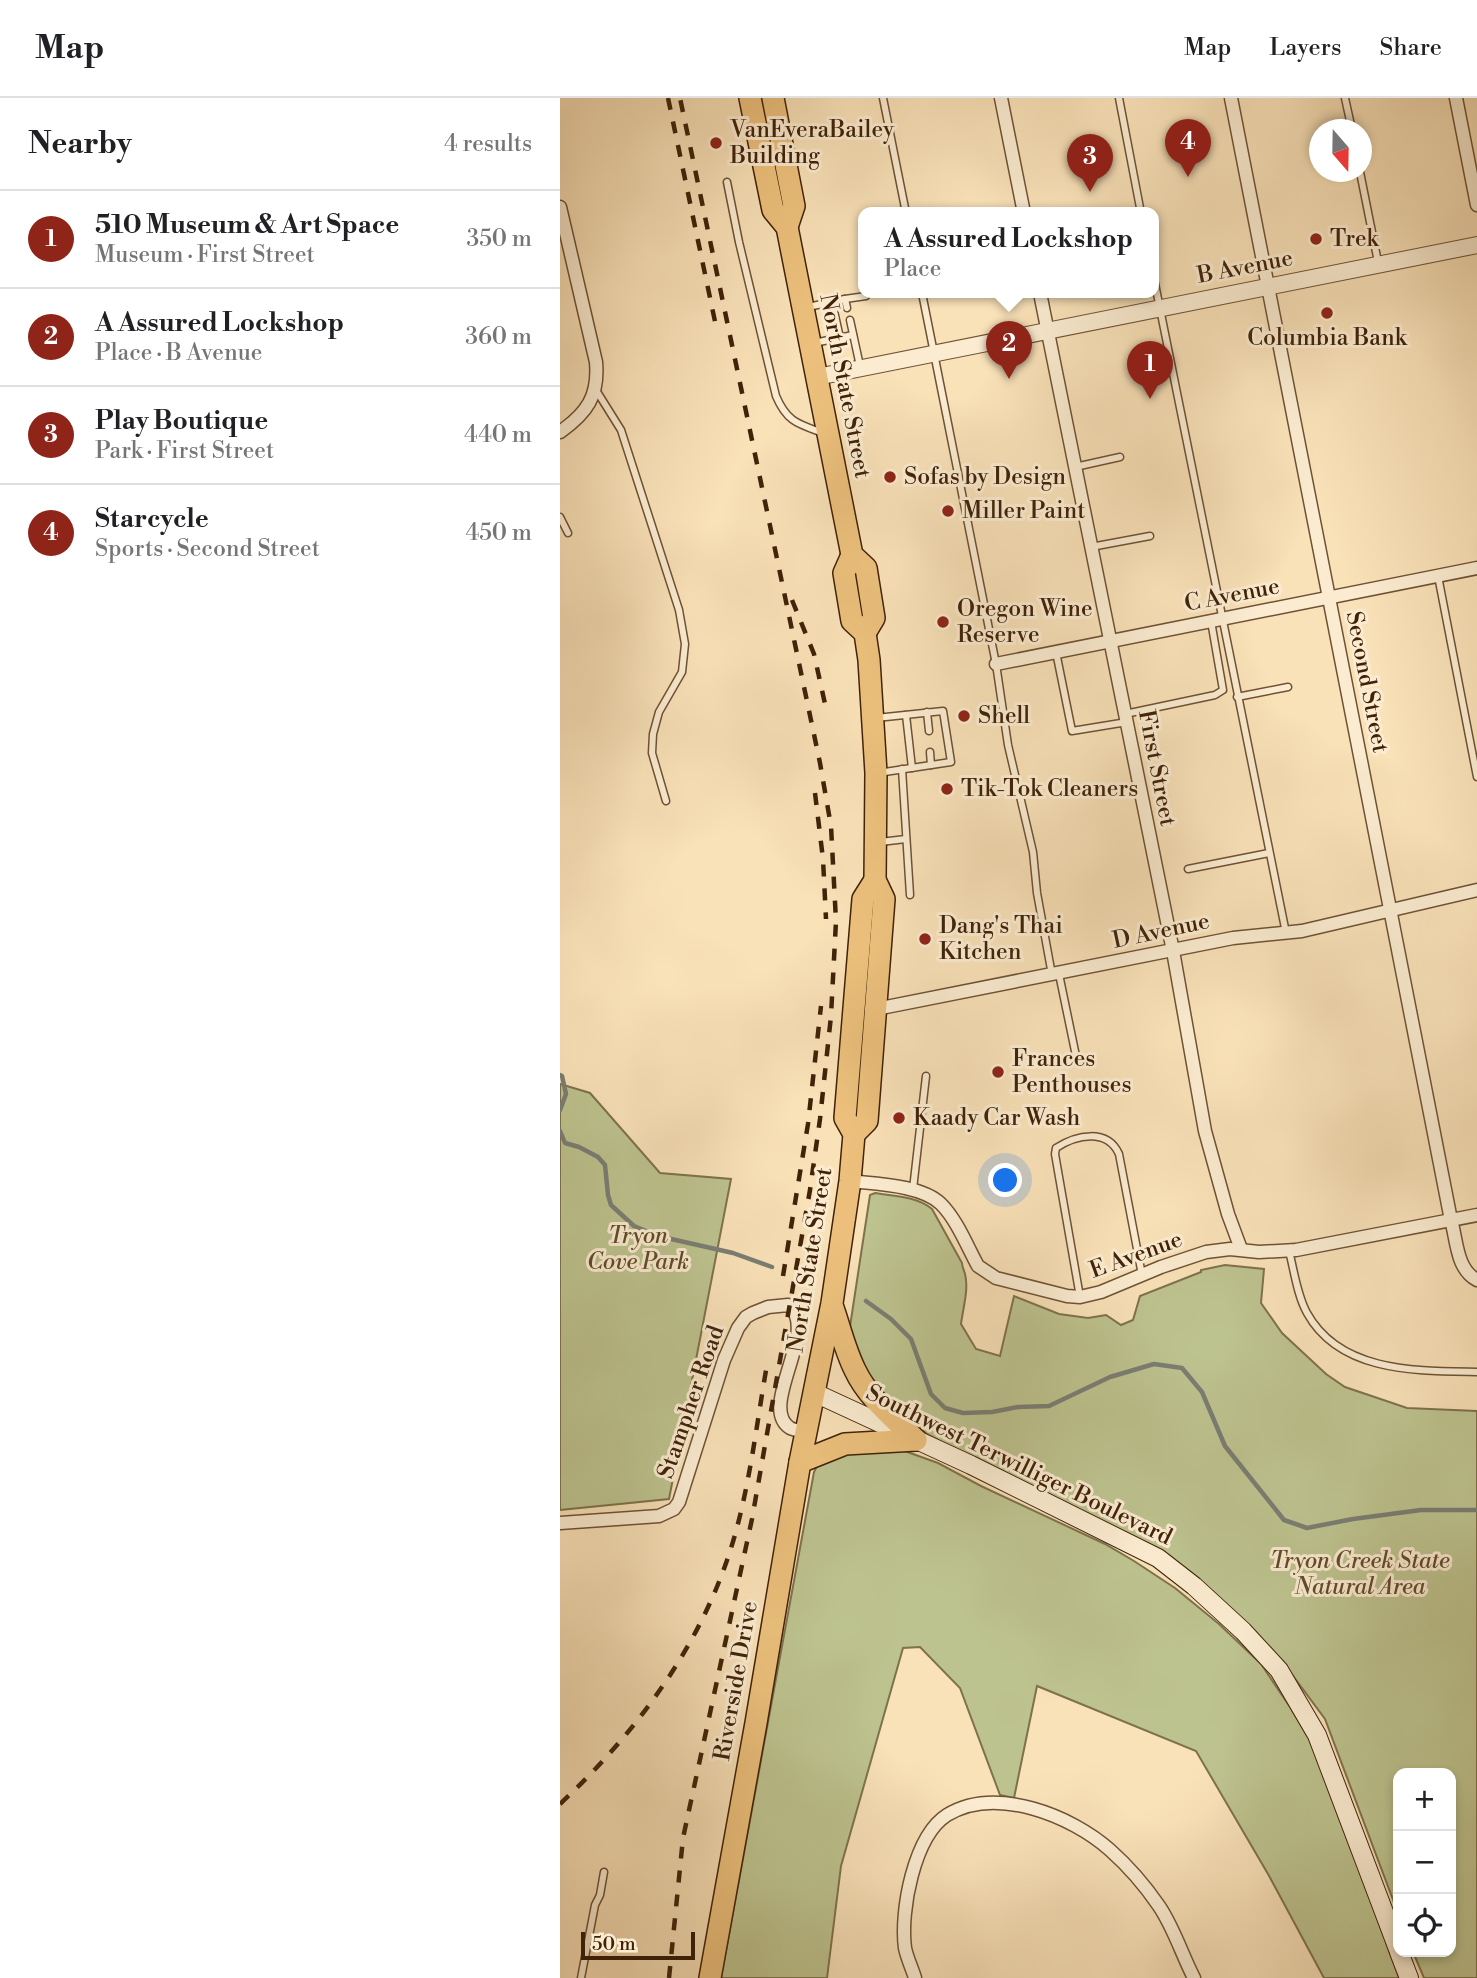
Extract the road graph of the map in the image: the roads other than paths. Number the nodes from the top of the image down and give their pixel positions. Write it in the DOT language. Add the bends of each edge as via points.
graph roads {
  1 [pos="750,98"];
  2 [pos="773,98"];
  3 [pos="883,98"];
  4 [pos="1001,98"];
  5 [pos="1119,98"];
  6 [pos="1231,98"];
  7 [pos="1346,98"];
  8 [pos="1456,98"];
  9 [pos="1350,119"];
  10 [pos="727,182"];
  11 [pos="1362,182"];
  12 [pos="1477,205"];
  13 [pos="560,207"];
  14 [pos="905,207"];
  15 [pos="1023,207"];
  16 [pos="1140,207"];
  17 [pos="787,227"];
  18 [pos="1477,245"];
  19 [pos="1378,264"];
  20 [pos="1268,286"];
  21 [pos="858,297"];
  22 [pos="923,298"];
  23 [pos="1041,298"];
  24 [pos="1158,298"];
  25 [pos="845,299"];
  26 [pos="832,302"];
  27 [pos="803,307"];
  28 [pos="1160,307"];
  29 [pos="847,308"];
  30 [pos="850,320"];
  31 [pos="1048,331"];
  32 [pos="853,335"];
  33 [pos="841,338"];
  34 [pos="810,344"];
  35 [pos="934,354"];
  36 [pos="860,368"];
  37 [pos="817,377"];
  38 [pos="596,390"];
  39 [pos="560,432"];
  40 [pos="828,435"];
  41 [pos="1120,457"];
  42 [pos="1075,467"];
  43 [pos="560,516"];
  44 [pos="568,533"];
  45 [pos="1150,536"];
  46 [pos="1091,547"];
  47 [pos="1477,569"];
  48 [pos="1438,576"];
  49 [pos="1329,598"];
  50 [pos="1216,620"];
  51 [pos="1110,641"];
  52 [pos="1056,652"];
  53 [pos="996,664"];
  54 [pos="1288,687"];
  55 [pos="1237,697"];
  56 [pos="927,712"];
  57 [pos="906,715"];
  58 [pos="1126,718"];
  59 [pos="874,719"];
  60 [pos="929,731"];
  61 [pos="930,752"];
  62 [pos="931,765"];
  63 [pos="912,768"];
  64 [pos="902,769"];
  65 [pos="876,773"];
  66 [pos="1477,777"];
  67 [pos="666,801"];
  68 [pos="906,839"];
  69 [pos="877,842"];
  70 [pos="1269,853"];
  71 [pos="1188,869"];
  72 [pos="875,880"];
  73 [pos="1477,890"];
  74 [pos="910,895"];
  75 [pos="1390,909"];
  76 [pos="1286,933"];
  77 [pos="1173,951"];
  78 [pos="1056,974"];
  79 [pos="875,1010"];
  80 [pos="853,1014"];
  81 [pos="1076,1056"];
  82 [pos="926,1076"];
  83 [pos="854,1134"];
  84 [pos="850,1181"];
  85 [pos="913,1191"];
  86 [pos="1477,1214"];
  87 [pos="1451,1220"];
  88 [pos="1241,1249"];
  89 [pos="1289,1251"];
  90 [pos="1142,1275"];
  91 [pos="1472,1276"];
  92 [pos="1080,1297"];
  93 [pos="832,1303"];
  94 [pos="1477,1372"];
  95 [pos="815,1394"];
  96 [pos="806,1432"];
  97 [pos="916,1440"];
  98 [pos="800,1462"];
  99 [pos="560,1523"];
  100 [pos="604,1872"];
  101 [pos="1393,1934"];
  102 [pos="1402,1957"];
  103 [pos="581,1978"];
  104 [pos="710,1978"];
  105 [pos="915,1978"];
  106 [pos="1194,1978"];
  107 [pos="1409,1978"];
  1 -- 17 [label="main road, North State Street" via="773,210"];
  2 -- 17 [label="main road, North State Street" via="794,206"];
  3 -- 14 [label="lane"];
  4 -- 15 [label="street"];
  5 -- 16 [label="lane"];
  6 -- 20 [label="street, Second Street"];
  7 -- 9 [label="lane"];
  8 -- 12 [label="street"];
  10 -- 40 [label="lane" via="776,396 790,419"];
  11 -- 19 [label="lane"];
  13 -- 38 [label="street" via="596,362"];
  17 -- 27 [label="main road, North State Street"];
  18 -- 19 [label="street, B Avenue"];
  19 -- 20 [label="street, B Avenue"];
  20 -- 28 [label="street, B Avenue"];
  20 -- 49 [label="street, Second Street"];
  21 -- 25 [label="lane"];
  22 -- 35 [label="lane"];
  23 -- 31 [label="street, First Street"];
  24 -- 28 [label="lane"];
  25 -- 26 [label="lane"];
  25 -- 29 [label="lane"];
  26 -- 27 [label="lane"];
  26 -- 33 [label="lane"];
  27 -- 34 [label="main road, North State Street"];
  28 -- 31 [label="street, B Avenue"];
  28 -- 50 [label="lane"];
  30 -- 32 [label="lane"];
  31 -- 35 [label="street, B Avenue"];
  31 -- 42 [label="street, First Street"];
  32 -- 33 [label="lane"];
  32 -- 36 [label="lane"];
  33 -- 34 [label="lane"];
  34 -- 37 [label="main road, North State Street"];
  35 -- 36 [label="street, B Avenue"];
  35 -- 53 [label="lane"];
  36 -- 37 [label="street, B Avenue"];
  37 -- 40 [label="main road, North State Street"];
  38 -- 39 [label="street" via="579,416"];
  38 -- 67 [label="lane" via="621,430 679,610 685,644 682,672 659,712 653,734 652,753"];
  40 -- 59 [label="main road, North State Street" via="852,555 866,568 874,618 865,634"];
  41 -- 42 [label="lane"];
  42 -- 46 [label="street, First Street"];
  43 -- 44 [label="lane"];
  45 -- 46 [label="lane"];
  46 -- 51 [label="street, First Street"];
  47 -- 48 [label="street, C Avenue"];
  48 -- 49 [label="street, C Avenue"];
  48 -- 66 [label="lane"];
  49 -- 50 [label="street, C Avenue"];
  49 -- 75 [label="street, Second Street"];
  50 -- 51 [label="street, C Avenue"];
  50 -- 55 [label="lane"];
  50 -- 58 [label="lane" via="1223,690"];
  51 -- 52 [label="street, C Avenue"];
  51 -- 58 [label="street, First Street"];
  52 -- 53 [label="street, C Avenue"];
  52 -- 58 [label="lane" via="1072,731"];
  53 -- 78 [label="lane" via="1008,746"];
  54 -- 55 [label="lane"];
  55 -- 70 [label="lane"];
  56 -- 57 [label="lane"];
  56 -- 60 [label="lane"];
  56 -- 62 [label="lane" via="943,711 951,762"];
  57 -- 59 [label="lane"];
  57 -- 63 [label="lane"];
  58 -- 77 [label="street, First Street"];
  59 -- 65 [label="main road, North State Street"];
  61 -- 62 [label="lane"];
  62 -- 63 [label="lane"];
  63 -- 64 [label="lane"];
  64 -- 65 [label="lane"];
  64 -- 68 [label="lane"];
  65 -- 69 [label="main road, North State Street"];
  68 -- 69 [label="lane"];
  68 -- 74 [label="lane"];
  69 -- 72 [label="main road, North State Street"];
  70 -- 71 [label="lane"];
  70 -- 76 [label="lane"];
  72 -- 79 [label="main road, North State Street" via="884,899"];
  72 -- 80 [label="main road, North State Street" via="863,899"];
  73 -- 75 [label="street, D Avenue"];
  75 -- 76 [label="street, D Avenue"];
  75 -- 87 [label="street, Second Street"];
  76 -- 77 [label="street, D Avenue" via="1233,937"];
  77 -- 78 [label="street, D Avenue"];
  77 -- 88 [label="street, First Street" via="1205,1131"];
  78 -- 79 [label="street, D Avenue"];
  78 -- 81 [label="lane"];
  79 -- 80 [label="street, D Avenue"];
  79 -- 83 [label="main road, North State Street" via="867,1121"];
  80 -- 83 [label="main road, North State Street" via="845,1118"];
  82 -- 85 [label="lane"];
  83 -- 84 [label="main road, North State Street"];
  84 -- 85 [label="street, E Avenue"];
  84 -- 93 [label="main road, North State Street"];
  85 -- 92 [label="street, E Avenue" via="941,1205 978,1266 990,1276"];
  86 -- 87 [label="street, E Avenue"];
  87 -- 89 [label="street, E Avenue"];
  87 -- 91 [label="street, Second Street" via="1462,1265"];
  88 -- 89 [label="street, E Avenue"];
  88 -- 90 [label="street, E Avenue" via="1206,1252"];
  89 -- 94 [label="lane" via="1307,1312 1339,1347 1362,1359 1417,1371"];
  90 -- 92 [label="street, E Avenue"];
  90 -- 92 [label="lane" via="1116,1146 1106,1139 1080,1136 1056,1148 1055,1154"];
  93 -- 95 [label="main road, North State Street"];
  93 -- 97 [label="main road" via="860,1379"];
  95 -- 96 [label="main road, Riverside Drive"];
  95 -- 97 [label="main road, Southwest Terwilliger Boulevard"];
  96 -- 98 [label="main road, Riverside Drive"];
  96 -- 99 [label="street, Stampher Road" via="791,1429 781,1412 798,1327 792,1308 783,1304 746,1317 738,1328 674,1509 659,1516"];
  97 -- 98 [label="main road" via="845,1444"];
  97 -- 101 [label="main road, Southwest Terwilliger Boulevard" via="1158,1558 1259,1647 1294,1692 1317,1735"];
  98 -- 104 [label="main road, Riverside Drive"];
  100 -- 103 [label="lane"];
  102 -- 107 [label="main road, Southwest Terwilliger Boulevard"];
  105 -- 106 [label="street" via="906,1950 905,1907 928,1837 936,1825 958,1810 996,1804 1017,1805 1062,1819 1110,1850 1160,1908"];
}
